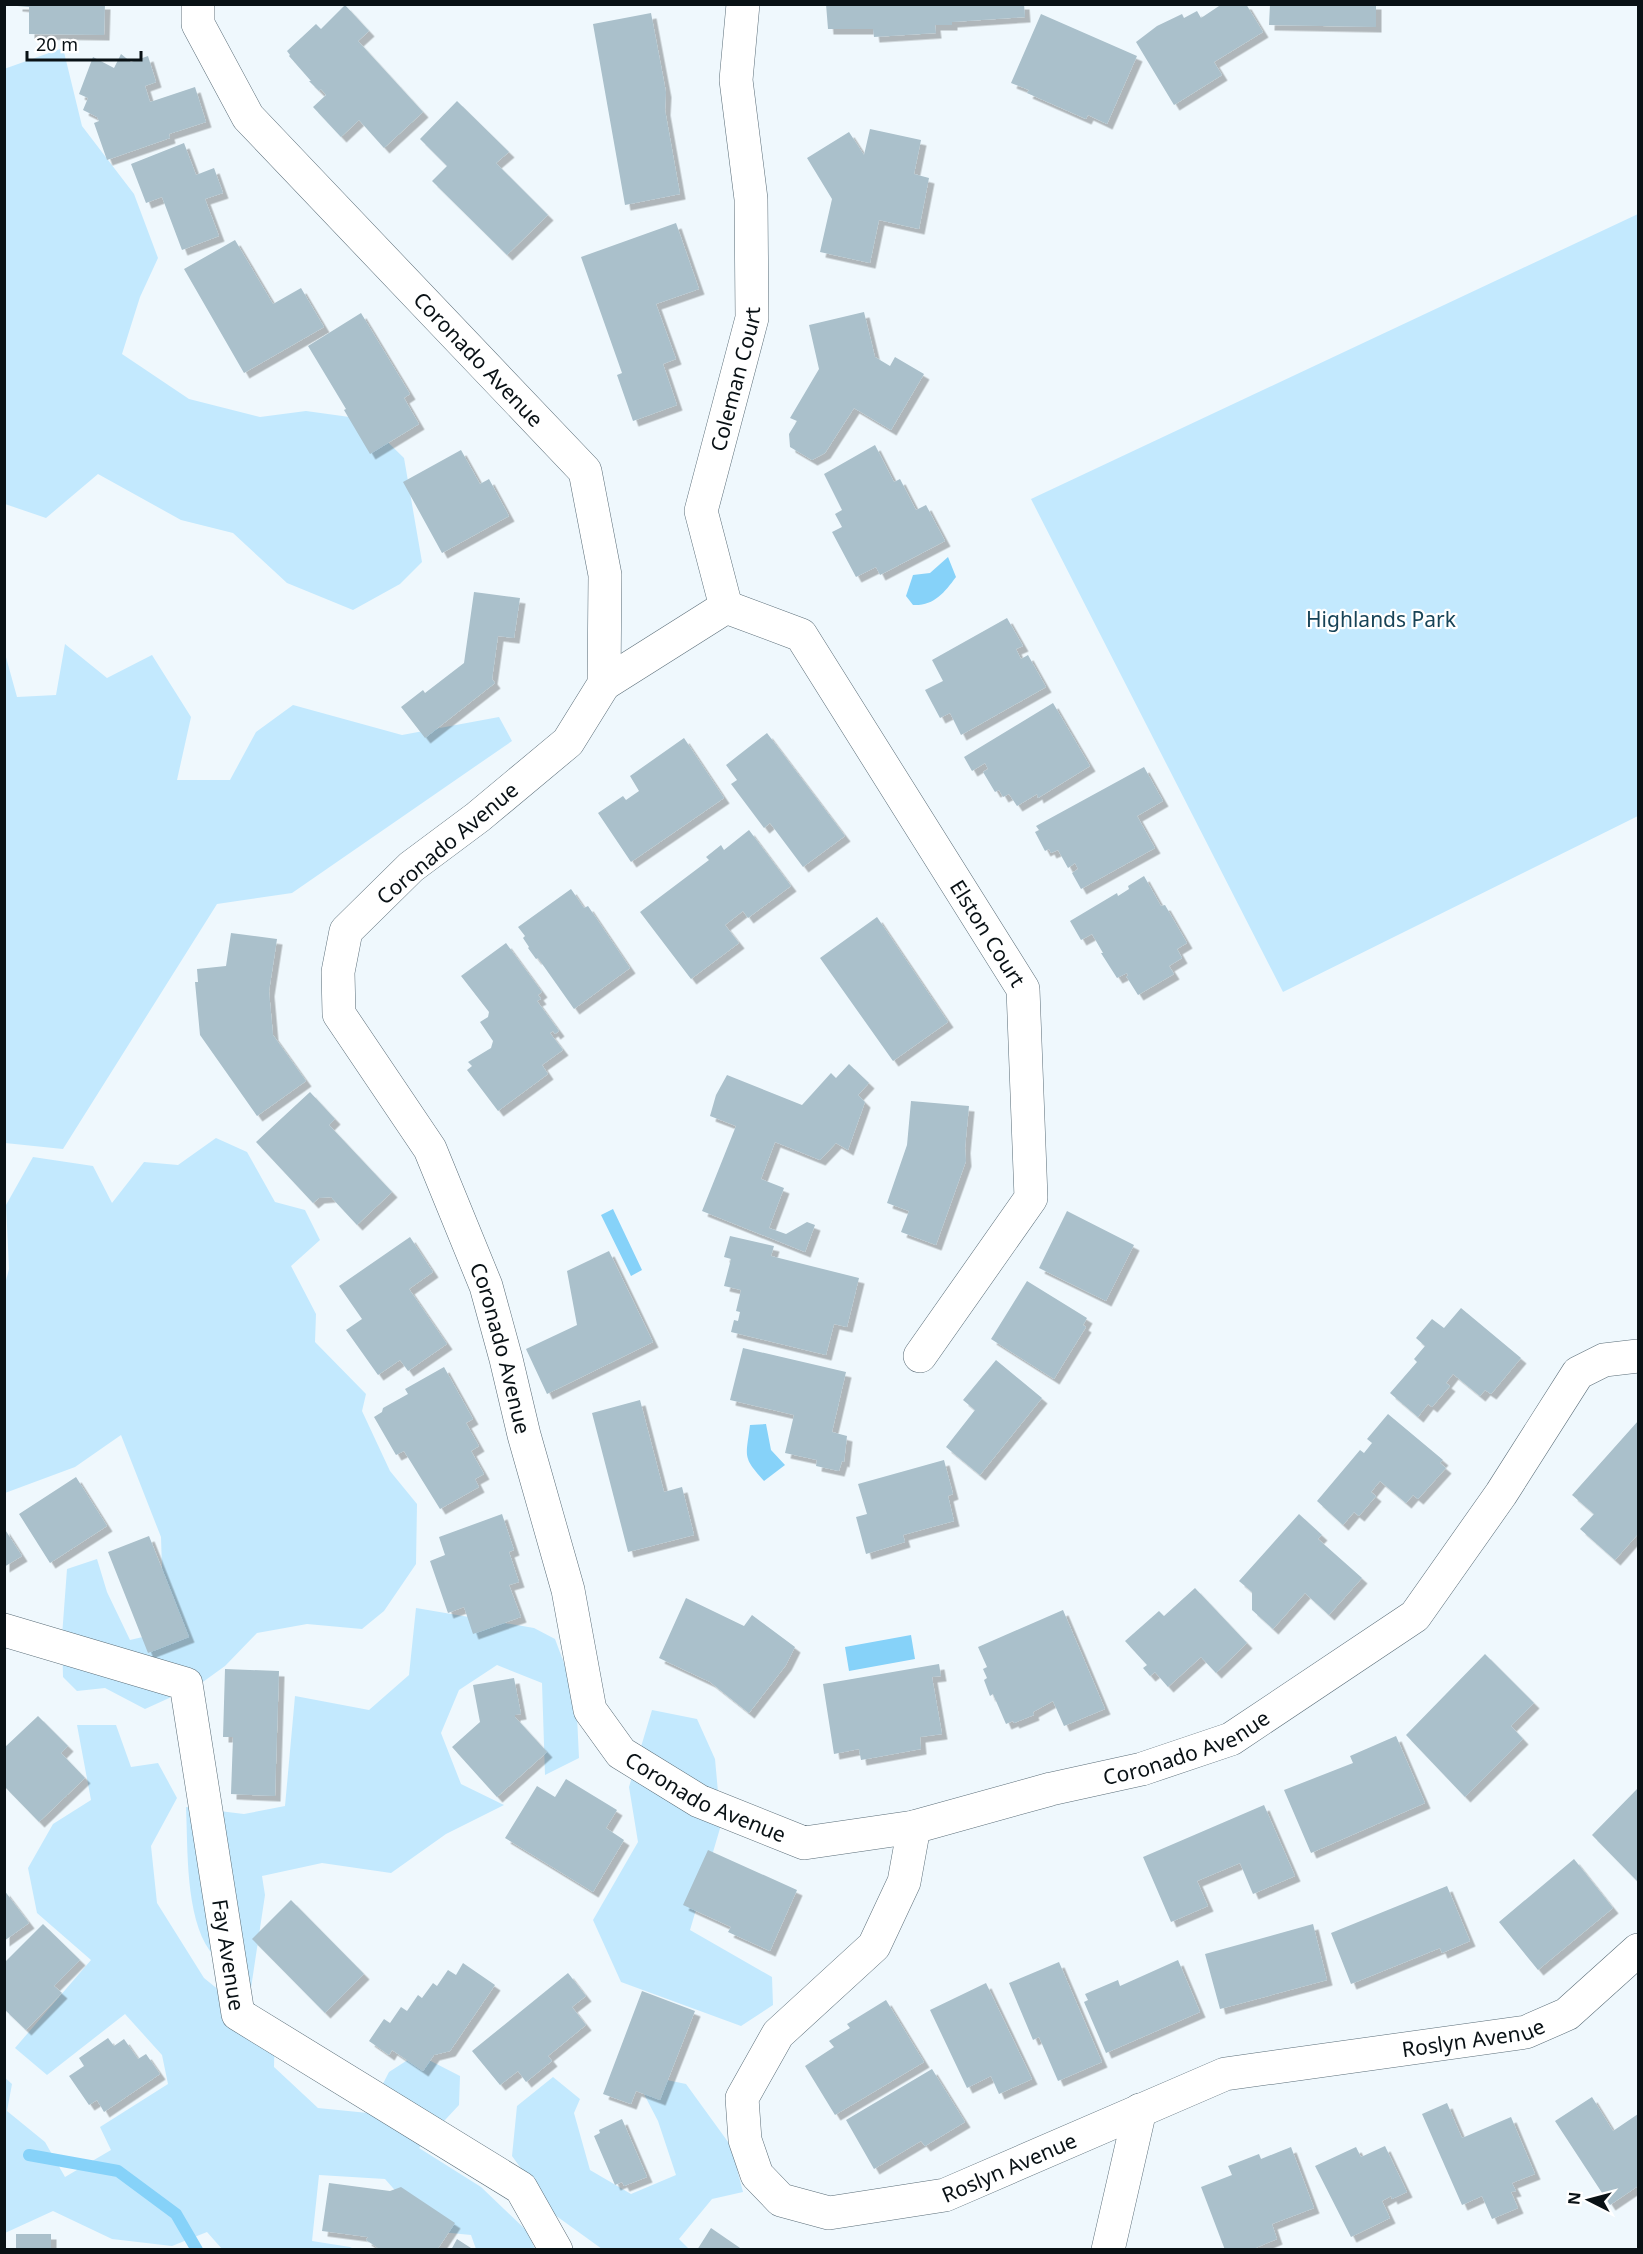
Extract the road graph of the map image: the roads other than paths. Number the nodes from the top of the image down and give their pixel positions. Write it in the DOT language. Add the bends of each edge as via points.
graph roads {
  1 [pos="198,4"];
  2 [pos="742,4"];
  3 [pos="726,607"];
  4 [pos="604,684"];
  5 [pos="920,1356"];
  6 [pos="1638,1356"];
  7 [pos="4,1630"];
  8 [pos="914,1827"];
  9 [pos="1638,1950"];
  10 [pos="1140,2110"];
  11 [pos="556,2250"];
  12 [pos="1108,2250"];
  1 -- 4 [label="street, Coronado Avenue" via="198,24 248,117 585,471 605,575"];
  2 -- 3 [label="street, Coleman Court" via="736,80 751,199 752,318 701,511"];
  3 -- 4 [label="street"];
  3 -- 5 [label="street, Elston Court" via="801,635 1023,989 1031,1198"];
  4 -- 8 [label="street, Coronado Avenue" via="568,742 411,867 346,931 338,972 339,1014 430,1149 486,1286 568,1590 590,1710 621,1753 699,1802 804,1843"];
  6 -- 8 [label="street, Coronado Avenue" via="1604,1360 1578,1372 1501,1494 1415,1616 1231,1739 1143,1769 1051,1789"];
  7 -- 11 [label="street, Fay Avenue" via="186,1684 238,2014 521,2188"];
  8 -- 10 [label="street, Roslyn Avenue" via="904,1882 874,1946 778,2034 742,2098 746,2140 757,2175 781,2200 829,2213 945,2195"];
  9 -- 10 [label="street, Roslyn Avenue" via="1567,2014 1526,2032 1225,2074"];
  10 -- 12 [label="street"];
}
